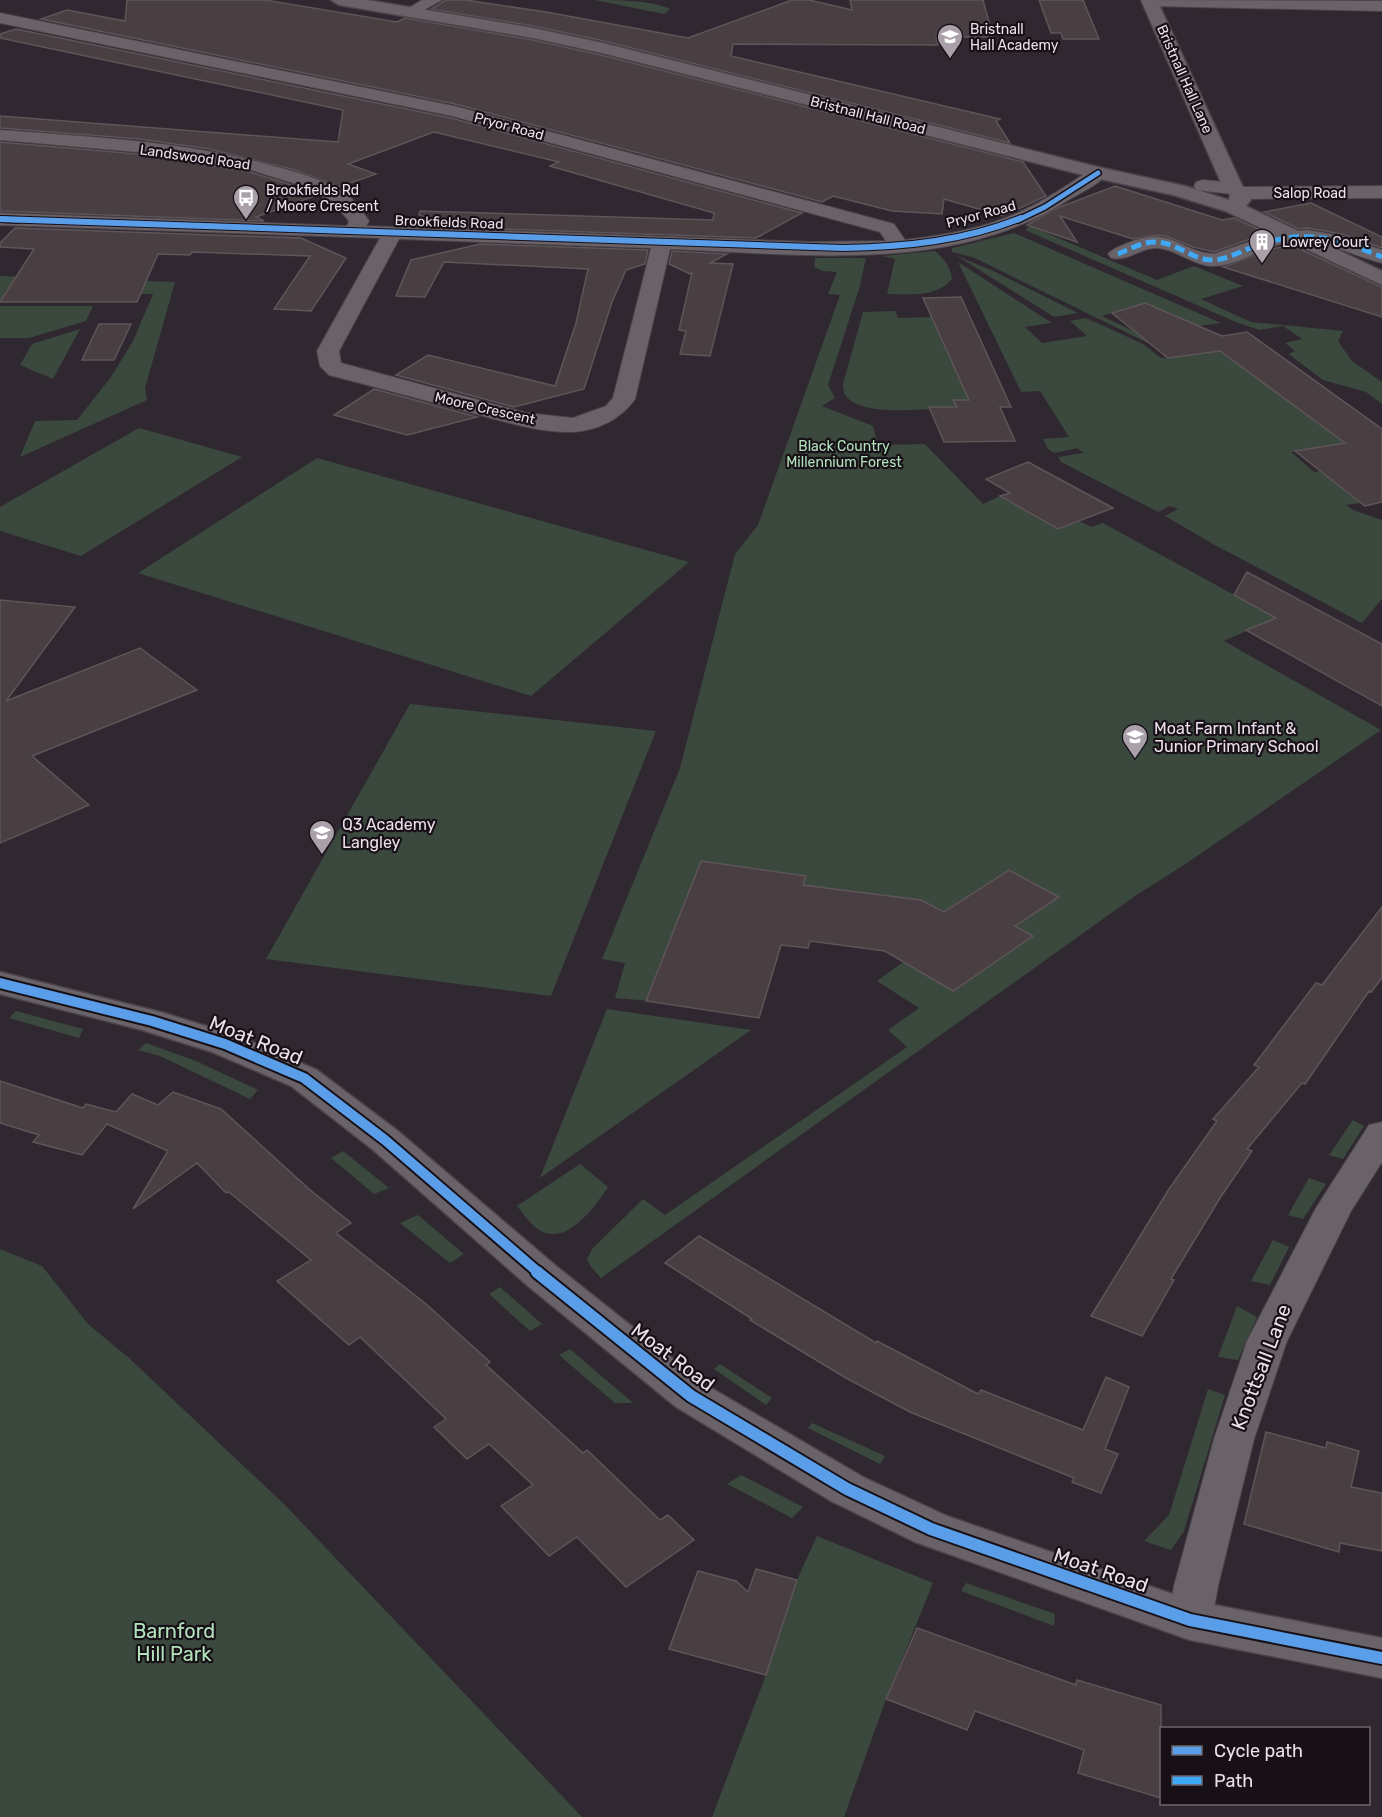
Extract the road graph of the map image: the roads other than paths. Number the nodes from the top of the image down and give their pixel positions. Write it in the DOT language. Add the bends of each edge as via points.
graph roads {
  1 [pos="339,0"];
  2 [pos="434,0"];
  3 [pos="1150,1"];
  4 [pos="1382,6"];
  5 [pos="410,12"];
  6 [pos="0,18"];
  7 [pos="0,135"];
  8 [pos="1221,158"];
  9 [pos="1098,173"];
  10 [pos="1203,186"];
  11 [pos="1178,190"];
  12 [pos="1382,192"];
  13 [pos="1235,196"];
  14 [pos="0,219"];
  15 [pos="353,233"];
  16 [pos="392,234"];
  17 [pos="1290,235"];
  18 [pos="662,243"];
  19 [pos="897,246"];
  20 [pos="1118,254"];
  21 [pos="1382,257"];
  22 [pos="1382,279"];
  23 [pos="0,984"];
  24 [pos="1382,1134"];
  25 [pos="1190,1620"];
  26 [pos="1382,1658"];
  1 -- 5 [label="street, Bristnall Hall Road"];
  2 -- 5 [label="street"];
  3 -- 4 [label="street"];
  3 -- 8 [label="street, Bristnall Hall Lane"];
  5 -- 9 [label="street, Bristnall Hall Road" via="603,48"];
  6 -- 19 [label="street, Pryor Road" via="454,111 887,228"];
  7 -- 15 [label="street, Landswood Road" via="204,156 275,170 340,196 357,213 359,221"];
  8 -- 10 [label="street" via="1218,176"];
  8 -- 13 [label="street, Bristnall Hall Lane"];
  9 -- 11 [label="street, Bristnall Hall Road"];
  9 -- 19 [label="street, Pryor Road" via="1026,216 971,234"];
  10 -- 11 [label="street"];
  10 -- 13 [label="street, Salop Road"];
  11 -- 13 [label="street, Bristnall Hall Road"];
  12 -- 13 [label="street, Salop Road"];
  13 -- 17 [label="street, Bristnall Hall Road"];
  14 -- 15 [label="street, Brookfields Road"];
  15 -- 16 [label="street, Brookfields Road"];
  16 -- 18 [label="street, Brookfields Road"];
  16 -- 18 [label="street, Moore Crescent" via="328,351 331,366 526,420 573,425 614,411 624,399"];
  17 -- 20 [label="street" via="1217,260 1157,242"];
  17 -- 21 [label="street" via="1337,240"];
  17 -- 22 [label="street, Bristnall Hall Road"];
  18 -- 19 [label="street, Brookfields Road"];
  23 -- 25 [label="street, Moat Road" via="152,1021 225,1044 303,1078 385,1140 527,1264 691,1396 824,1477 931,1529"];
  24 -- 25 [label="street, Knottsall Lane" via="1334,1208 1267,1341 1234,1439"];
  25 -- 26 [label="street, Moat Road"];
}
